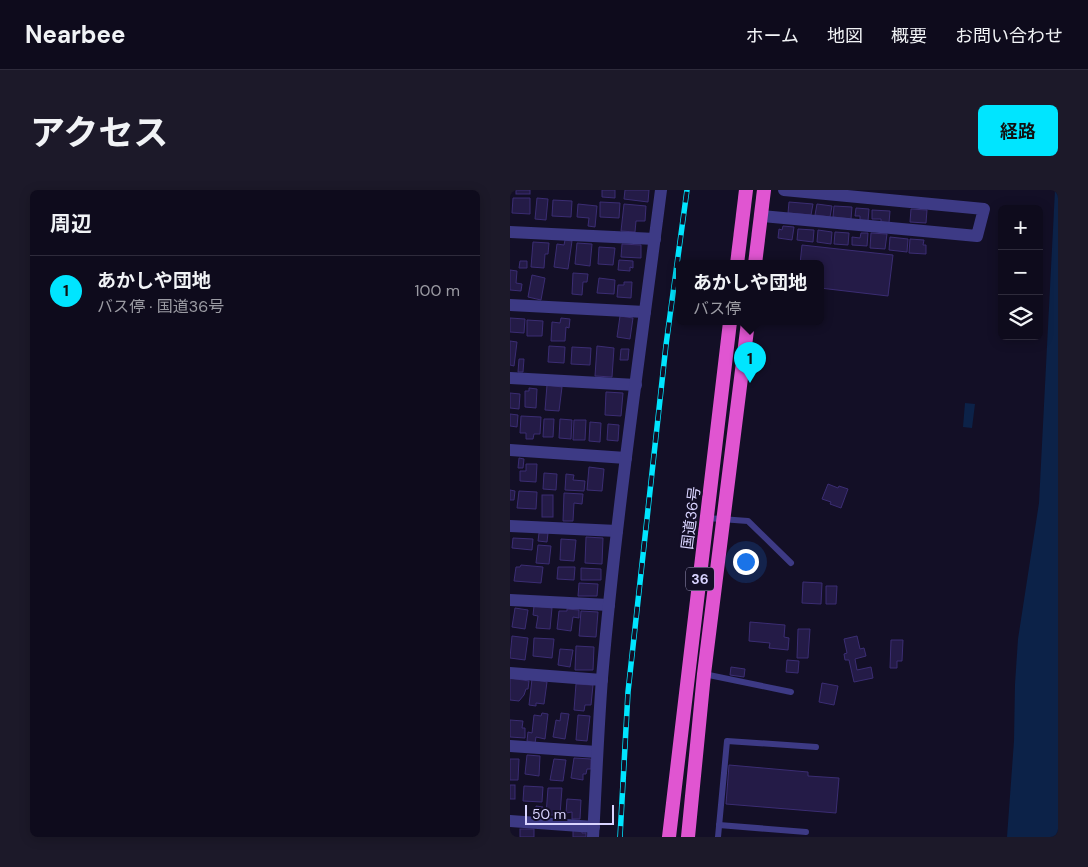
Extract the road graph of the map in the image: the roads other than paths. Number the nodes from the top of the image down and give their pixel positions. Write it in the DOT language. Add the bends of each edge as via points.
graph roads {
  1 [pos="661,190"];
  2 [pos="746,190"];
  3 [pos="764,190"];
  4 [pos="784,190"];
  5 [pos="761,216"];
  6 [pos="510,232"];
  7 [pos="655,239"];
  8 [pos="737,260"];
  9 [pos="756,260"];
  10 [pos="510,305"];
  11 [pos="646,312"];
  12 [pos="730,325"];
  13 [pos="748,325"];
  14 [pos="510,378"];
  15 [pos="636,384"];
  16 [pos="510,450"];
  17 [pos="626,458"];
  18 [pos="707,518"];
  19 [pos="723,519"];
  20 [pos="510,526"];
  21 [pos="617,531"];
  22 [pos="791,563"];
  23 [pos="510,600"];
  24 [pos="609,605"];
  25 [pos="510,673"];
  26 [pos="704,674"];
  27 [pos="602,680"];
  28 [pos="791,692"];
  29 [pos="510,746"];
  30 [pos="816,747"];
  31 [pos="597,752"];
  32 [pos="510,822"];
  33 [pos="719,825"];
  34 [pos="594,832"];
  35 [pos="806,832"];
  36 [pos="669,837"];
  37 [pos="688,837"];
  38 [pos="718,837"];
  1 -- 7 [label="street"];
  2 -- 8 [label="highway"];
  3 -- 5 [label="highway"];
  4 -- 5 [label="street" via="984,209 977,236"];
  5 -- 9 [label="highway"];
  6 -- 7 [label="street"];
  7 -- 11 [label="street"];
  10 -- 11 [label="street"];
  11 -- 15 [label="street"];
  12 -- 18 [label="highway, 国道36号 / 36"];
  13 -- 19 [label="highway, 36"];
  14 -- 15 [label="street"];
  15 -- 17 [label="street"];
  16 -- 17 [label="street"];
  17 -- 21 [label="street"];
  18 -- 19 [label="lane"];
  18 -- 36 [label="highway, 国道36号 / 36"];
  19 -- 22 [label="lane" via="748,521"];
  19 -- 26 [label="highway, 36"];
  20 -- 21 [label="street"];
  21 -- 24 [label="street"];
  23 -- 24 [label="street"];
  24 -- 27 [label="street"];
  25 -- 27 [label="street"];
  26 -- 28 [label="lane"];
  26 -- 37 [label="highway, 36"];
  27 -- 31 [label="street"];
  29 -- 31 [label="street"];
  30 -- 33 [label="lane" via="727,741"];
  31 -- 34 [label="street"];
  32 -- 34 [label="street"];
  33 -- 35 [label="lane"];
  33 -- 38 [label="lane"];
}
